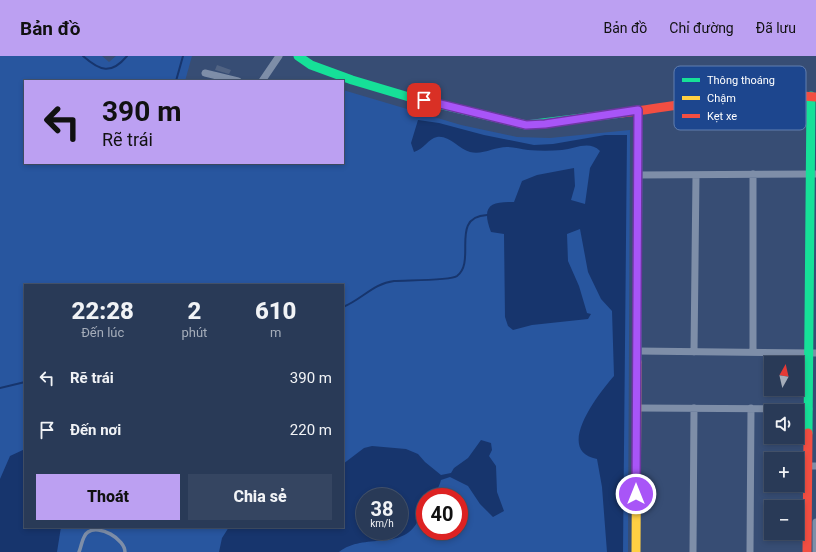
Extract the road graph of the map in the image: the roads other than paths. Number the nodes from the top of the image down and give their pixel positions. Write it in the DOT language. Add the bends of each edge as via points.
graph roads {
  1 [pos="279,56"];
  2 [pos="298,56"];
  3 [pos="205,73"];
  4 [pos="234,80"];
  5 [pos="263,80"];
  6 [pos="813,96"];
  7 [pos="674,106"];
  8 [pos="638,110"];
  9 [pos="753,174"];
  10 [pos="813,174"];
  11 [pos="637,175"];
  12 [pos="696,175"];
  13 [pos="813,295"];
  14 [pos="637,351"];
  15 [pos="694,352"];
  16 [pos="753,352"];
  17 [pos="813,353"];
  18 [pos="637,408"];
  19 [pos="694,408"];
  20 [pos="750,408"];
  21 [pos="809,409"];
  22 [pos="812,466"];
  23 [pos="816,522"];
  24 [pos="79,552"];
  25 [pos="125,552"];
  26 [pos="636,552"];
  27 [pos="693,552"];
  28 [pos="750,552"];
  29 [pos="808,552"];
  30 [pos="816,552"];
  1 -- 5 [label="street"];
  2 -- 8 [label="street" via="311,65 352,80 526,125"];
  3 -- 4 [label="street"];
  6 -- 10 [label="street"];
  7 -- 8 [label="street"];
  8 -- 11 [label="street"];
  9 -- 10 [label="street"];
  9 -- 12 [label="street"];
  9 -- 16 [label="street"];
  10 -- 13 [label="street"];
  11 -- 12 [label="street"];
  11 -- 14 [label="street"];
  12 -- 15 [label="street"];
  13 -- 17 [label="street"];
  14 -- 15 [label="street"];
  14 -- 18 [label="street"];
  15 -- 16 [label="street"];
  16 -- 17 [label="street"];
  17 -- 21 [label="street"];
  18 -- 19 [label="street"];
  18 -- 26 [label="street"];
  19 -- 20 [label="street"];
  19 -- 27 [label="street"];
  20 -- 21 [label="street"];
  20 -- 28 [label="street"];
  21 -- 22 [label="street"];
  22 -- 29 [label="street"];
  23 -- 30 [label="street"];
  24 -- 25 [label="lane" via="84,537 89,531 95,530 119,539 125,546"];
}
